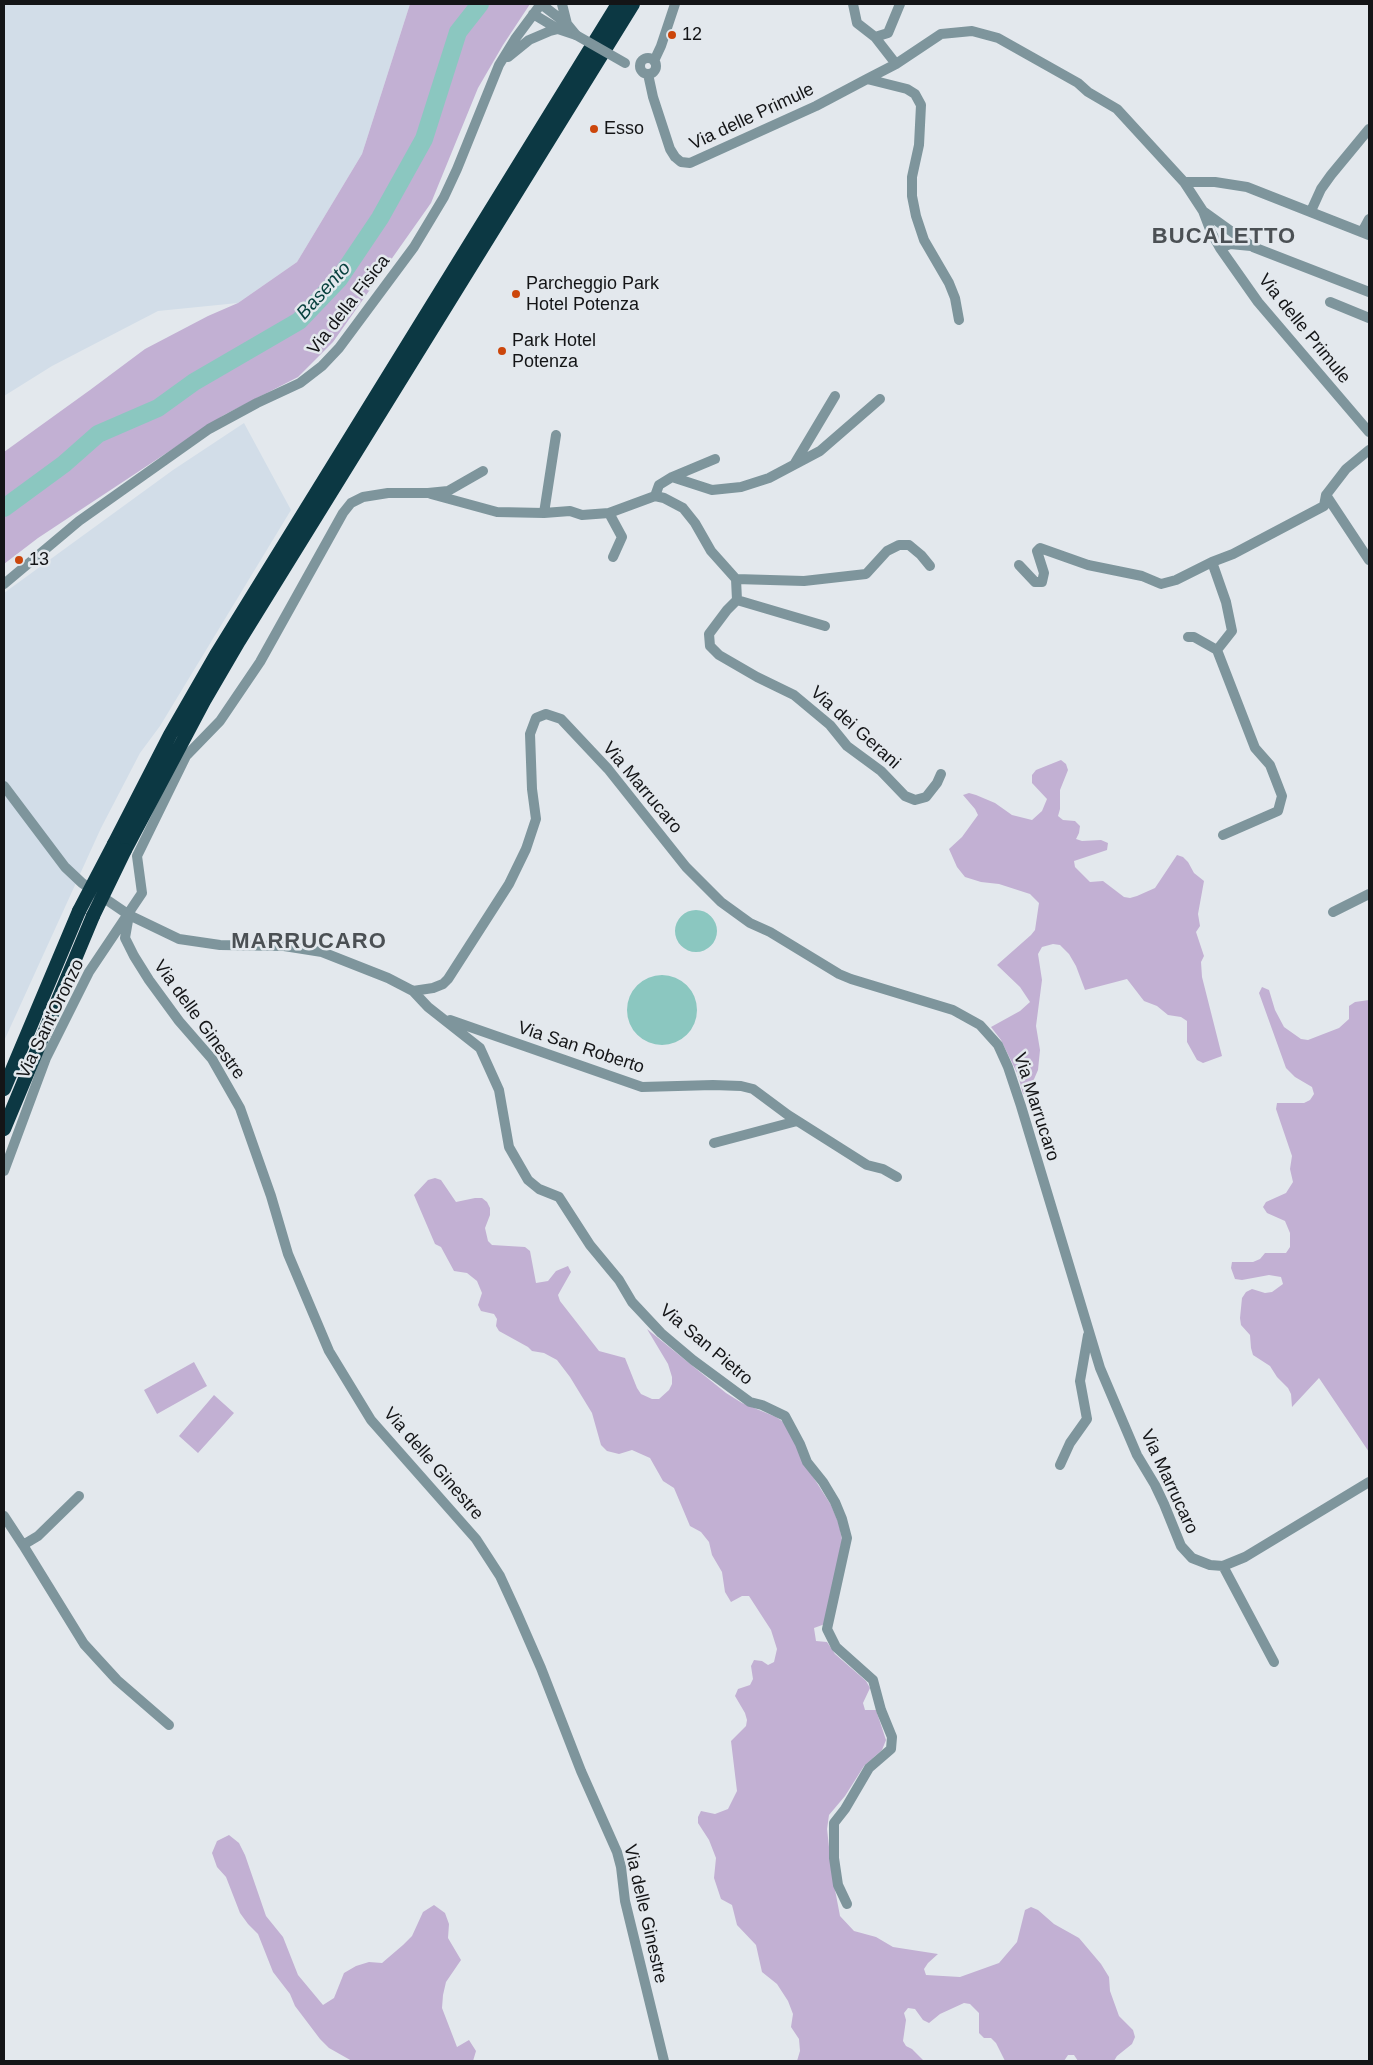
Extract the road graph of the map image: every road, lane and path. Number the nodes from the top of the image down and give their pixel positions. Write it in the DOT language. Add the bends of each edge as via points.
graph roads {
  1 [pos="541,4"];
  2 [pos="562,4"];
  3 [pos="618,4"];
  4 [pos="634,4"];
  5 [pos="675,4"];
  6 [pos="853,4"];
  7 [pos="900,4"];
  8 [pos="533,14"];
  9 [pos="563,27"];
  10 [pos="875,37"];
  11 [pos="654,61"];
  12 [pos="896,64"];
  13 [pos="499,65"];
  14 [pos="640,65"];
  15 [pos="648,74"];
  16 [pos="867,79"];
  17 [pos="1369,129"];
  18 [pos="1184,182"];
  19 [pos="1203,211"];
  20 [pos="1311,211"];
  21 [pos="1369,219"];
  22 [pos="1366,233"];
  23 [pos="1253,247"];
  24 [pos="1220,248"];
  25 [pos="1369,292"];
  26 [pos="1330,302"];
  27 [pos="1369,318"];
  28 [pos="959,320"];
  29 [pos="835,396"];
  30 [pos="880,399"];
  31 [pos="1369,432"];
  32 [pos="556,435"];
  33 [pos="1369,450"];
  34 [pos="715,459"];
  35 [pos="794,464"];
  36 [pos="482,471"];
  37 [pos="672,477"];
  38 [pos="428,494"];
  39 [pos="1326,495"];
  40 [pos="654,496"];
  41 [pos="544,513"];
  42 [pos="609,513"];
  43 [pos="613,557"];
  44 [pos="1369,560"];
  45 [pos="1212,562"];
  46 [pos="1019,564"];
  47 [pos="930,566"];
  48 [pos="736,579"];
  49 [pos="4,584"];
  50 [pos="737,600"];
  51 [pos="825,626"];
  52 [pos="1188,637"];
  53 [pos="1217,650"];
  54 [pos="941,774"];
  55 [pos="4,786"];
  56 [pos="1223,835"];
  57 [pos="120,847"];
  58 [pos="1369,894"];
  59 [pos="1333,912"];
  60 [pos="129,914"];
  61 [pos="413,991"];
  62 [pos="442,1017"];
  63 [pos="4,1090"];
  64 [pos="797,1121"];
  65 [pos="4,1129"];
  66 [pos="714,1144"];
  67 [pos="4,1171"];
  68 [pos="897,1177"];
  69 [pos="1089,1331"];
  70 [pos="1060,1465"];
  71 [pos="1369,1482"];
  72 [pos="79,1496"];
  73 [pos="4,1516"];
  74 [pos="23,1545"];
  75 [pos="1224,1566"];
  76 [pos="1274,1662"];
  77 [pos="169,1725"];
  78 [pos="847,1904"];
  79 [pos="664,2061"];
  1 -- 8 [label="street, Via della Fisica"];
  1 -- 9 [label="street"];
  2 -- 9 [label="street"];
  3 -- 57 [label="highway" via="216,654 170,735"];
  4 -- 57 [label="highway" via="239,641"];
  5 -- 11 [label="street"];
  6 -- 10 [label="street" via="857,23"];
  7 -- 10 [label="street" via="888,33"];
  8 -- 9 [label="street"];
  8 -- 13 [label="street, Via della Fisica"];
  9 -- 13 [label="street" via="529,40"];
  9 -- 14 [label="street, bridge" via="625,62"];
  10 -- 12 [label="street"];
  11 -- 14 [label="street" via="647,59"];
  11 -- 15 [label="street" via="655,68"];
  12 -- 16 [label="street, Via delle Primule"];
  12 -- 18 [label="street, Via delle Primule" via="940,34 972,31 998,38 1117,109"];
  13 -- 49 [label="street, Via della Fisica" via="444,197 414,248 322,366 300,383 209,429 79,521"];
  14 -- 15 [label="street"];
  15 -- 16 [label="street, Via delle Primule" via="670,149 681,162 690,164"];
  16 -- 28 [label="street" via="907,89 915,94 920,106 922,118 912,196 924,240 950,283"];
  17 -- 20 [label="street" via="1330,175"];
  18 -- 19 [label="street, Via delle Primule"];
  18 -- 20 [label="street" via="1247,187"];
  19 -- 23 [label="street"];
  19 -- 24 [label="street, Via delle Primule"];
  20 -- 22 [label="street"];
  21 -- 22 [label="street"];
  23 -- 24 [label="street" via="1230,244"];
  23 -- 25 [label="street"];
  24 -- 31 [label="street, Via delle Primule" via="1258,302"];
  26 -- 27 [label="street"];
  29 -- 35 [label="street"];
  30 -- 35 [label="street" via="820,451"];
  32 -- 41 [label="street"];
  33 -- 39 [label="street" via="1346,469"];
  34 -- 37 [label="street"];
  35 -- 37 [label="street" via="741,488 712,490"];
  36 -- 38 [label="street" via="448,490"];
  37 -- 40 [label="street" via="659,485"];
  38 -- 41 [label="street" via="497,512"];
  38 -- 60 [label="street, Via Sant'Oronzo" via="363,496 343,513 260,662 220,721 186,756 137,856 142,893"];
  39 -- 44 [label="street"];
  39 -- 45 [label="street" via="1324,506"];
  40 -- 42 [label="street"];
  40 -- 48 [label="street" via="683,508 696,523 711,551"];
  41 -- 42 [label="street"];
  42 -- 43 [label="street" via="622,537"];
  45 -- 46 [label="street" via="1161,584 1142,576 1088,565 1040,548 1037,551 1044,573 1042,582 1035,582"];
  45 -- 53 [label="street" via="1232,632"];
  47 -- 48 [label="street" via="909,545 899,545 887,551 866,574 804,581"];
  48 -- 50 [label="street"];
  50 -- 51 [label="street"];
  50 -- 54 [label="street, Via dei Gerani" via="709,634 710,646 719,655 794,695 905,796 915,800 926,797"];
  52 -- 53 [label="street"];
  53 -- 56 [label="street" via="1255,748 1270,765 1282,796 1278,811"];
  55 -- 60 [label="street" via="65,867 82,883"];
  57 -- 63 [label="highway, bridge" via="79,911"];
  57 -- 65 [label="highway, bridge"];
  58 -- 59 [label="street"];
  60 -- 61 [label="street" via="179,939 220,945 284,946 322,952"];
  60 -- 67 [label="street, Via Sant'Oronzo" via="89,972 50,1050"];
  60 -- 79 [label="street, Via delle Ginestre" via="126,938 134,956 174,1014 212,1059 240,1108 288,1254 329,1351 371,1420 476,1539 500,1576 514,1606 617,1852 625,1901"];
  61 -- 62 [label="street, Via San Pietro"];
  61 -- 69 [label="street, Via Marrucaro" via="443,984 509,884 536,819 530,734 536,718 546,714 561,719 608,769 686,867 721,902 750,923 839,974 953,1010 980,1025 990,1035 1008,1067"];
  62 -- 64 [label="street, Via San Roberto" via="642,1087 722,1085 753,1089"];
  62 -- 78 [label="street, Via San Pietro" via="480,1048 499,1090 510,1147 528,1180 539,1189 559,1197 632,1302 661,1332 750,1402 785,1416 807,1462 839,1510 847,1538 827,1629 836,1647 873,1680 892,1737 891,1749 869,1768 834,1823 838,1885"];
  64 -- 66 [label="street"];
  64 -- 68 [label="street, Via San Roberto" via="867,1164"];
  69 -- 70 [label="street, Via Marrucaro" via="1080,1382 1087,1420 1070,1442"];
  69 -- 75 [label="street, Via Marrucaro" via="1100,1368 1133,1446 1156,1485 1180,1546 1192,1558"];
  71 -- 75 [label="street" via="1245,1557"];
  72 -- 74 [label="street" via="38,1536"];
  73 -- 74 [label="street"];
  74 -- 77 [label="street" via="84,1644 117,1680"];
  75 -- 76 [label="street"];
}
